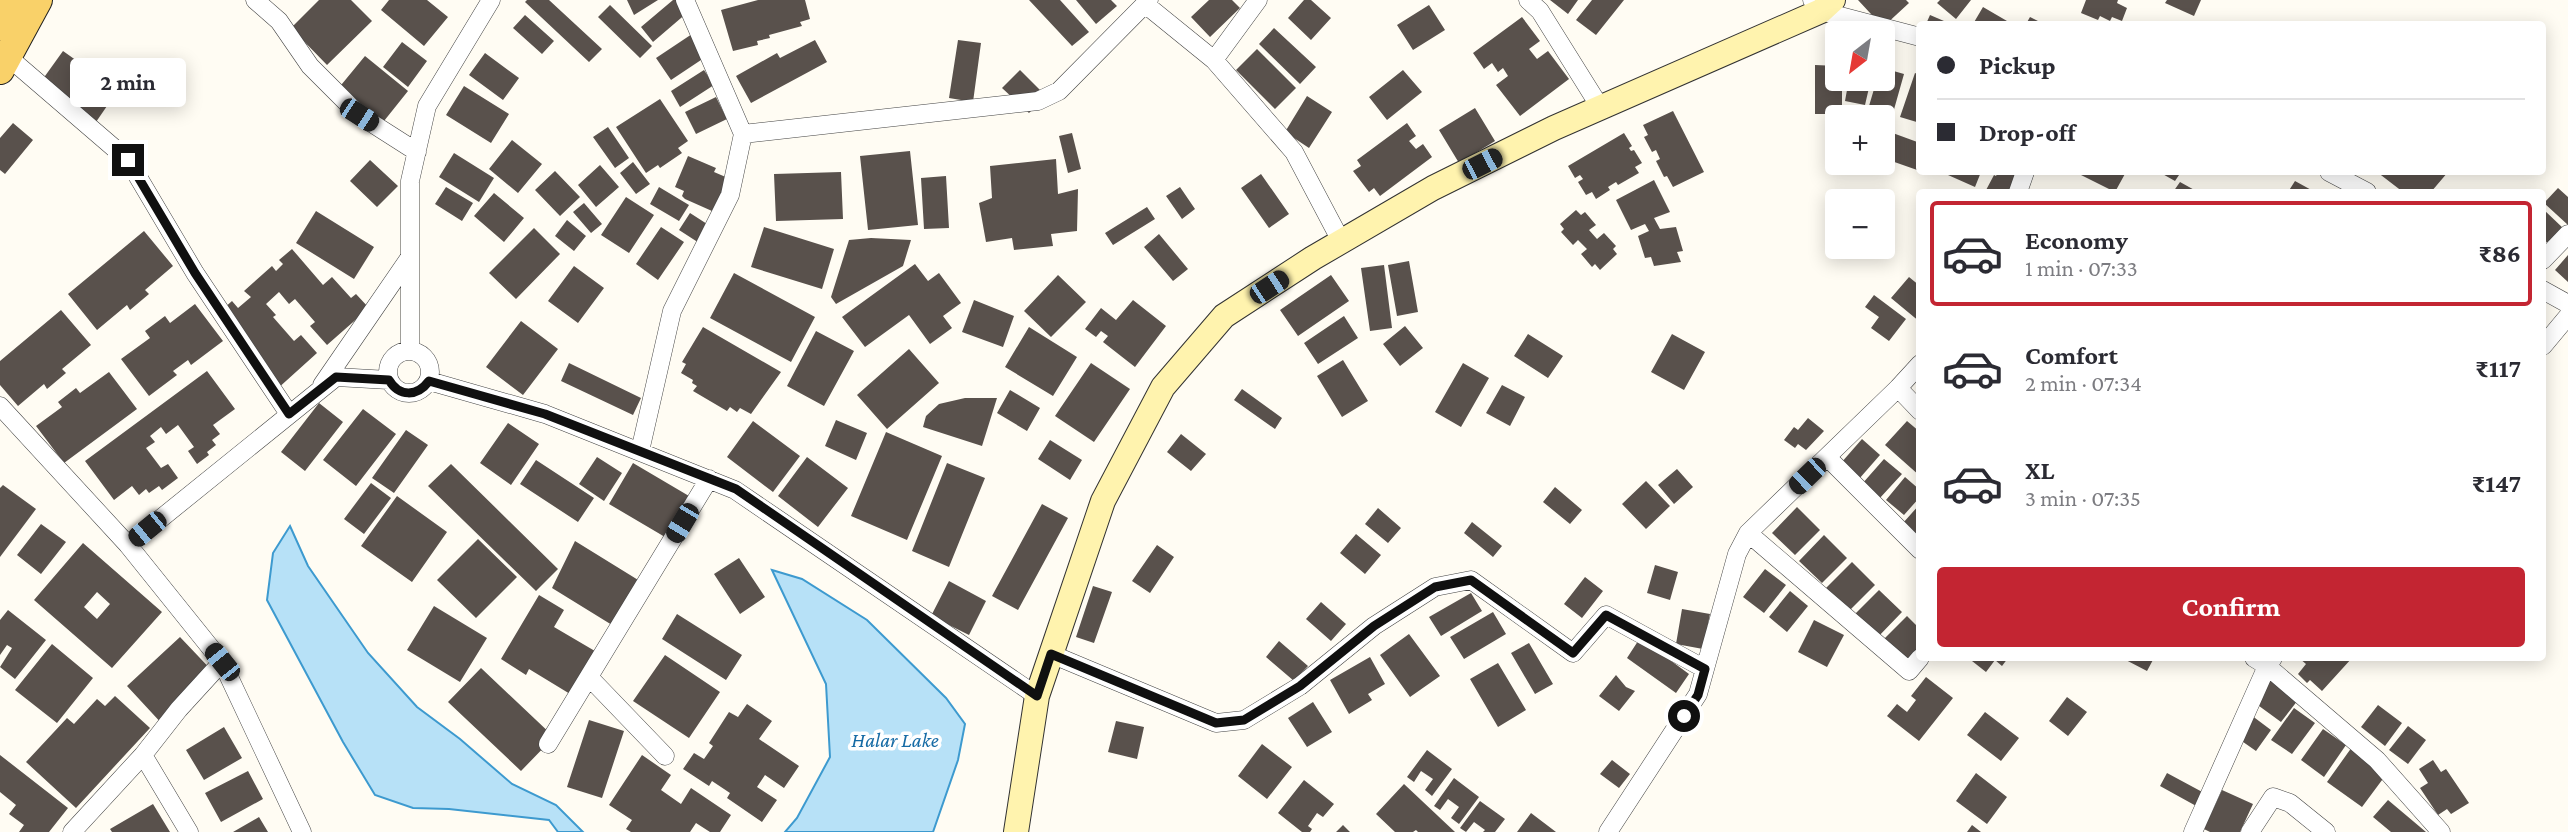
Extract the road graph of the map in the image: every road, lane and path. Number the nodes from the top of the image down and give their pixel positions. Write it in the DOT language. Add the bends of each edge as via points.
graph roads {
  1 [pos="13,0"];
  2 [pos="38,0"];
  3 [pos="255,0"];
  4 [pos="491,0"];
  5 [pos="685,0"];
  6 [pos="1258,0"];
  7 [pos="1528,0"];
  8 [pos="1147,2"];
  9 [pos="1822,4"];
  10 [pos="0,26"];
  11 [pos="1916,36"];
  12 [pos="1214,60"];
  13 [pos="4,63"];
  14 [pos="1600,107"];
  15 [pos="743,134"];
  16 [pos="417,152"];
  17 [pos="2335,175"];
  18 [pos="2361,189"];
  19 [pos="2568,234"];
  20 [pos="1341,241"];
  21 [pos="410,257"];
  22 [pos="2546,257"];
  23 [pos="2546,292"];
  24 [pos="2568,304"];
  25 [pos="2568,316"];
  26 [pos="2546,342"];
  27 [pos="410,351"];
  28 [pos="1916,368"];
  29 [pos="389,380"];
  30 [pos="429,381"];
  31 [pos="1898,388"];
  32 [pos="318,391"];
  33 [pos="0,406"];
  34 [pos="1916,407"];
  35 [pos="289,414"];
  36 [pos="640,452"];
  37 [pos="1826,457"];
  38 [pos="709,479"];
  39 [pos="1748,533"];
  40 [pos="128,545"];
  41 [pos="1916,546"];
  42 [pos="1051,654"];
  43 [pos="1917,661"];
  44 [pos="2265,661"];
  45 [pos="222,662"];
  46 [pos="1705,669"];
  47 [pos="589,677"];
  48 [pos="1037,696"];
  49 [pos="548,744"];
  50 [pos="142,755"];
  51 [pos="665,755"];
  52 [pos="72,832"];
  53 [pos="189,832"];
  54 [pos="302,832"];
  55 [pos="1016,832"];
  56 [pos="1608,832"];
  57 [pos="2193,832"];
  58 [pos="2250,832"];
  59 [pos="2326,832"];
  60 [pos="2441,832"];
  1 -- 10 [label="main road"];
  2 -- 13 [label="main road"];
  3 -- 16 [label="street" via="279,21 310,66 359,115"];
  4 -- 16 [label="street" via="427,106"];
  5 -- 15 [label="street"];
  6 -- 12 [label="street"];
  7 -- 14 [label="street" via="1540,11"];
  8 -- 12 [label="street"];
  8 -- 15 [label="street" via="1059,91 1038,101"];
  9 -- 11 [label="street"];
  9 -- 14 [label="street"];
  12 -- 20 [label="street" via="1294,152"];
  13 -- 35 [label="street" via="128,160 195,273"];
  14 -- 20 [label="street" via="1433,188"];
  15 -- 36 [label="street" via="730,195 672,311"];
  16 -- 21 [label="street" via="410,181"];
  17 -- 18 [label="street"];
  19 -- 22 [label="street"];
  20 -- 42 [label="street" via="1224,316 1163,387 1103,501"];
  21 -- 27 [label="street"];
  21 -- 32 [label="street"];
  23 -- 24 [label="street"];
  25 -- 26 [label="street"];
  27 -- 29 [label="street" via="389,363"];
  27 -- 30 [label="street" via="425,358"];
  28 -- 31 [label="street"];
  29 -- 30 [label="street" via="408,394"];
  29 -- 32 [label="street" via="336,377"];
  30 -- 36 [label="street" via="545,414"];
  31 -- 34 [label="street"];
  31 -- 37 [label="street"];
  32 -- 35 [label="street"];
  33 -- 40 [label="street"];
  35 -- 40 [label="street"];
  36 -- 38 [label="street"];
  37 -- 39 [label="street"];
  37 -- 41 [label="street"];
  38 -- 47 [label="street"];
  38 -- 48 [label="street" via="736,489"];
  39 -- 43 [label="street" via="1909,671"];
  39 -- 46 [label="street" via="1737,554"];
  40 -- 45 [label="street"];
  42 -- 46 [label="street" via="1216,723 1244,720 1300,686 1374,626 1435,587 1471,580 1573,653 1606,615"];
  42 -- 48 [label="street"];
  44 -- 57 [label="street"];
  44 -- 60 [label="street" via="2377,760"];
  45 -- 50 [label="street"];
  45 -- 54 [label="street"];
  46 -- 56 [label="street" via="1698,695"];
  47 -- 49 [label="street"];
  47 -- 51 [label="street"];
  48 -- 55 [label="street"];
  50 -- 52 [label="street"];
  50 -- 53 [label="street"];
  58 -- 59 [label="street" via="2273,797 2291,803"];
}
